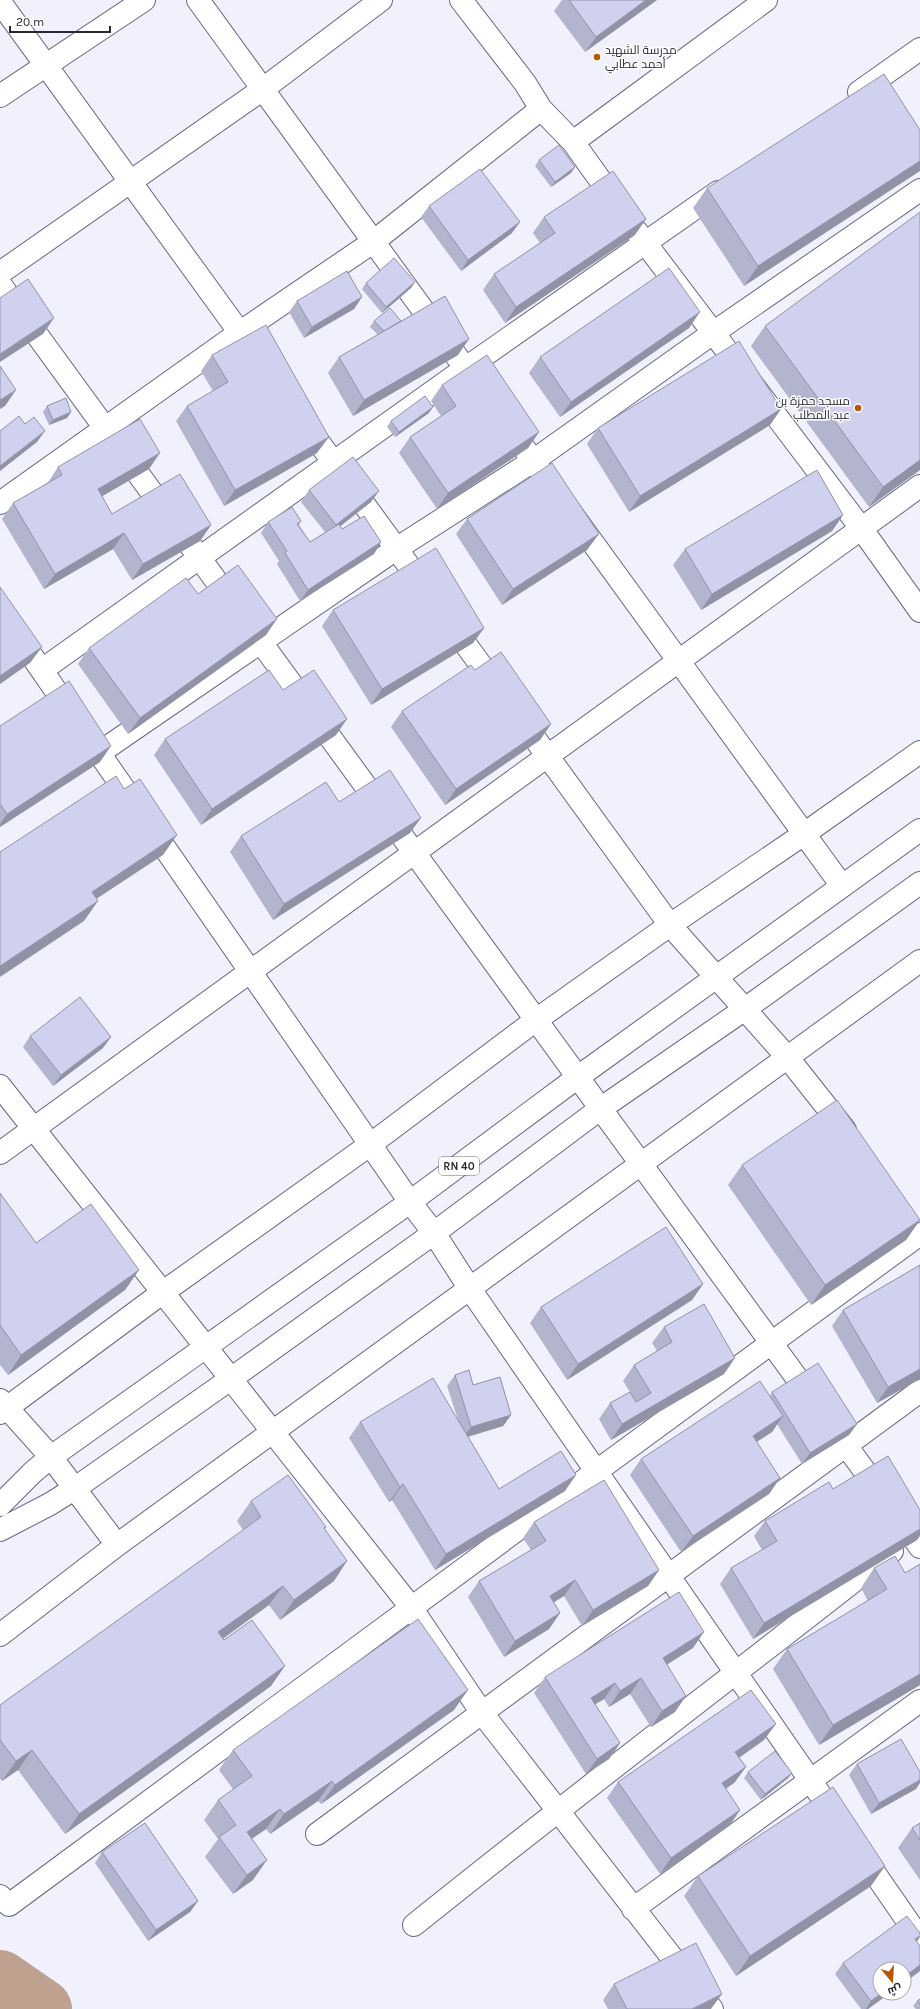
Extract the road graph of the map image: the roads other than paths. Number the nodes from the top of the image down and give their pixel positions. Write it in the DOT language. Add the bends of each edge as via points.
graph roads {
  1 [pos="144,0"];
  2 [pos="198,0"];
  3 [pos="381,0"];
  4 [pos="461,0"];
  5 [pos="766,0"];
  6 [pos="0,2"];
  7 [pos="920,49"];
  8 [pos="46,66"];
  9 [pos="873,82"];
  10 [pos="263,89"];
  11 [pos="0,96"];
  12 [pos="886,101"];
  13 [pos="841,105"];
  14 [pos="541,109"];
  15 [pos="573,142"];
  16 [pos="736,179"];
  17 [pos="130,183"];
  18 [pos="920,190"];
  19 [pos="373,242"];
  20 [pos="645,243"];
  21 [pos="0,273"];
  22 [pos="0,284"];
  23 [pos="239,333"];
  24 [pos="713,333"];
  25 [pos="466,368"];
  26 [pos="271,376"];
  27 [pos="294,407"];
  28 [pos="105,428"];
  29 [pos="533,461"];
  30 [pos="334,463"];
  31 [pos="920,486"];
  32 [pos="0,503"];
  33 [pos="861,528"];
  34 [pos="396,549"];
  35 [pos="200,558"];
  36 [pos="0,610"];
  37 [pos="920,611"];
  38 [pos="261,642"];
  39 [pos="678,662"];
  40 [pos="42,670"];
  41 [pos="920,752"];
  42 [pos="99,753"];
  43 [pos="547,756"];
  44 [pos="920,830"];
  45 [pos="804,834"];
  46 [pos="414,853"];
  47 [pos="920,883"];
  48 [pos="842,886"];
  49 [pos="670,925"];
  50 [pos="920,961"];
  51 [pos="250,972"];
  52 [pos="716,978"];
  53 [pos="745,1009"];
  54 [pos="536,1020"];
  55 [pos="788,1058"];
  56 [pos="578,1077"];
  57 [pos="0,1086"];
  58 [pos="600,1109"];
  59 [pos="34,1128"];
  60 [pos="371,1144"];
  61 [pos="857,1145"];
  62 [pos="0,1153"];
  63 [pos="641,1164"];
  64 [pos="410,1202"];
  65 [pos="434,1233"];
  66 [pos="920,1234"];
  67 [pos="470,1289"];
  68 [pos="162,1293"];
  69 [pos="771,1343"];
  70 [pos="207,1346"];
  71 [pos="232,1378"];
  72 [pos="920,1391"];
  73 [pos="2,1407"];
  74 [pos="274,1432"];
  75 [pos="846,1446"];
  76 [pos="51,1457"];
  77 [pos="597,1472"];
  78 [pos="74,1489"];
  79 [pos="0,1505"];
  80 [pos="0,1530"];
  81 [pos="917,1537"];
  82 [pos="117,1545"];
  83 [pos="669,1576"];
  84 [pos="410,1606"];
  85 [pos="0,1635"];
  86 [pos="736,1674"];
  87 [pos="920,1701"];
  88 [pos="482,1713"];
  89 [pos="810,1780"];
  90 [pos="558,1810"];
  91 [pos="317,1834"];
  92 [pos="0,1896"];
  93 [pos="633,1909"];
  94 [pos="414,1925"];
  95 [pos="920,1939"];
  96 [pos="712,2009"];
  1 -- 8 [label="street"];
  2 -- 10 [label="street"];
  3 -- 10 [label="street"];
  4 -- 14 [label="street" via="525,83"];
  5 -- 15 [label="street"];
  6 -- 8 [label="street"];
  7 -- 9 [label="street"];
  8 -- 11 [label="street"];
  8 -- 17 [label="street"];
  9 -- 12 [label="street"];
  9 -- 13 [label="street"];
  10 -- 17 [label="street"];
  10 -- 19 [label="street"];
  14 -- 15 [label="street"];
  14 -- 19 [label="street"];
  15 -- 20 [label="street"];
  16 -- 20 [label="street"];
  17 -- 21 [label="street"];
  17 -- 23 [label="street"];
  18 -- 24 [label="street"];
  19 -- 23 [label="street"];
  19 -- 25 [label="street"];
  20 -- 24 [label="street"];
  20 -- 25 [label="street"];
  22 -- 28 [label="street"];
  23 -- 26 [label="street"];
  23 -- 28 [label="street"];
  24 -- 29 [label="street"];
  24 -- 33 [label="street"];
  25 -- 29 [label="street"];
  25 -- 30 [label="street"];
  27 -- 30 [label="street"];
  28 -- 32 [label="street"];
  28 -- 35 [label="street"];
  29 -- 34 [label="street"];
  29 -- 39 [label="street"];
  30 -- 34 [label="street"];
  30 -- 35 [label="street"];
  31 -- 33 [label="street"];
  33 -- 37 [label="street"];
  33 -- 39 [label="street"];
  34 -- 38 [label="street"];
  34 -- 43 [label="street"];
  35 -- 38 [label="street"];
  35 -- 40 [label="street"];
  36 -- 40 [label="street"];
  38 -- 42 [label="street"];
  38 -- 46 [label="street"];
  39 -- 43 [label="street"];
  39 -- 45 [label="street"];
  40 -- 42 [label="street"];
  41 -- 45 [label="street"];
  42 -- 51 [label="street"];
  43 -- 46 [label="street"];
  43 -- 49 [label="street"];
  44 -- 48 [label="street, RN 40"];
  45 -- 48 [label="street"];
  45 -- 49 [label="street"];
  46 -- 51 [label="street"];
  46 -- 54 [label="street"];
  47 -- 53 [label="street"];
  48 -- 52 [label="street, RN 40"];
  49 -- 52 [label="street"];
  49 -- 54 [label="street"];
  50 -- 55 [label="street"];
  51 -- 59 [label="street"];
  51 -- 60 [label="street"];
  52 -- 53 [label="street"];
  52 -- 56 [label="street, RN 40"];
  53 -- 55 [label="street"];
  53 -- 58 [label="street"];
  54 -- 56 [label="street"];
  54 -- 60 [label="street"];
  55 -- 61 [label="street"];
  55 -- 63 [label="street"];
  56 -- 58 [label="street"];
  56 -- 64 [label="street, RN 40"];
  57 -- 59 [label="street"];
  58 -- 63 [label="street"];
  58 -- 65 [label="street"];
  59 -- 62 [label="street"];
  59 -- 68 [label="street"];
  60 -- 64 [label="street"];
  60 -- 68 [label="street"];
  63 -- 67 [label="street"];
  63 -- 69 [label="street"];
  64 -- 65 [label="street"];
  64 -- 70 [label="street, RN 40"];
  65 -- 67 [label="street"];
  65 -- 71 [label="street"];
  66 -- 69 [label="street"];
  67 -- 74 [label="street"];
  67 -- 77 [label="street"];
  68 -- 70 [label="street"];
  68 -- 73 [label="street"];
  69 -- 75 [label="street"];
  69 -- 77 [label="street"];
  70 -- 71 [label="street"];
  70 -- 76 [label="street, RN 40"];
  71 -- 74 [label="street"];
  71 -- 78 [label="street"];
  72 -- 75 [label="street"];
  73 -- 76 [label="street"];
  74 -- 82 [label="street"];
  74 -- 84 [label="street"];
  75 -- 81 [label="street"];
  75 -- 83 [label="street"];
  76 -- 78 [label="street"];
  76 -- 79 [label="street, RN 40"];
  77 -- 83 [label="street"];
  77 -- 84 [label="street"];
  78 -- 80 [label="street"];
  78 -- 82 [label="street"];
  81 -- 86 [label="street"];
  82 -- 85 [label="street"];
  83 -- 86 [label="street"];
  83 -- 88 [label="street"];
  84 -- 88 [label="street"];
  84 -- 92 [label="street" via="9,1905"];
  86 -- 89 [label="street"];
  86 -- 90 [label="street"];
  87 -- 89 [label="street"];
  88 -- 90 [label="street"];
  88 -- 91 [label="street"];
  89 -- 93 [label="street"];
  89 -- 95 [label="street"];
  90 -- 93 [label="street"];
  90 -- 94 [label="street"];
  93 -- 96 [label="street"];
}
